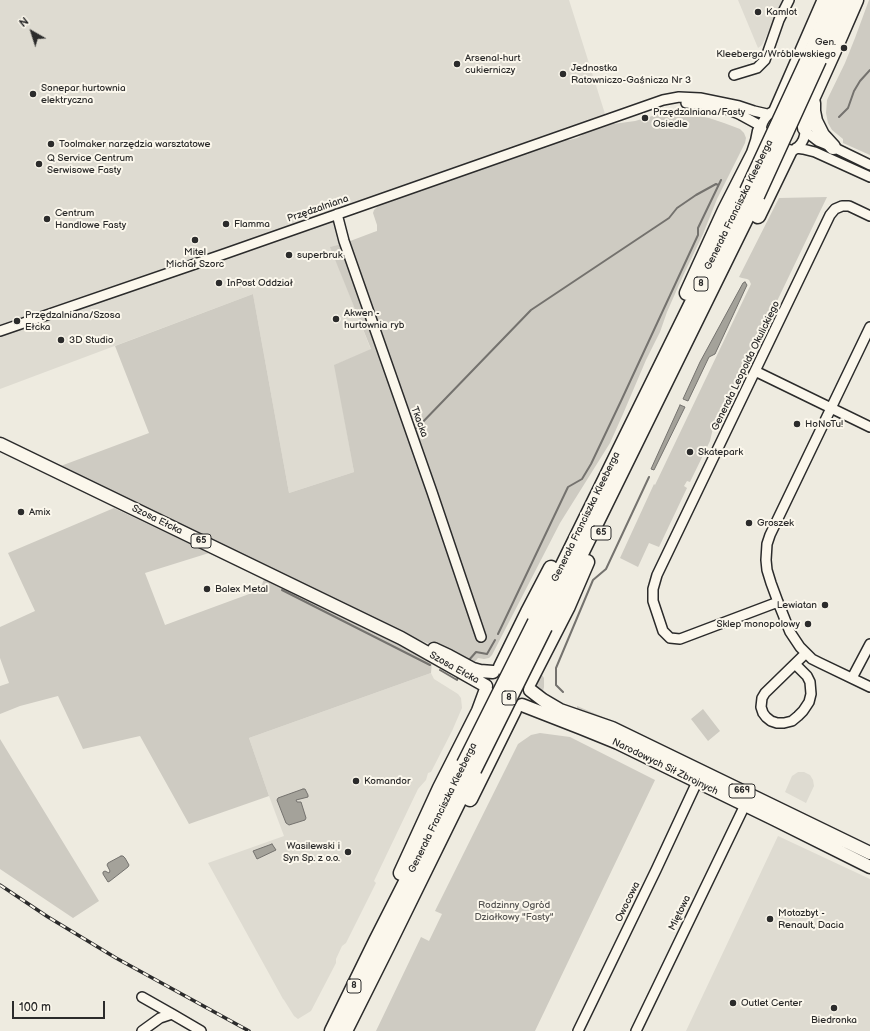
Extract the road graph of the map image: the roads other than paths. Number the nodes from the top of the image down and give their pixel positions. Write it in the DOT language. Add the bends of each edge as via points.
graph roads {
  1 [pos="789,0"];
  2 [pos="822,0"];
  3 [pos="833,0"];
  4 [pos="845,0"];
  5 [pos="856,0"];
  6 [pos="814,58"];
  7 [pos="734,75"];
  8 [pos="813,98"];
  9 [pos="643,107"];
  10 [pos="771,112"];
  11 [pos="760,128"];
  12 [pos="805,130"];
  13 [pos="833,147"];
  14 [pos="793,150"];
  15 [pos="870,164"];
  16 [pos="870,177"];
  17 [pos="752,194"];
  18 [pos="337,214"];
  19 [pos="870,216"];
  20 [pos="870,327"];
  21 [pos="0,332"];
  22 [pos="686,341"];
  23 [pos="755,371"];
  24 [pos="656,376"];
  25 [pos="831,407"];
  26 [pos="870,427"];
  27 [pos="0,444"];
  28 [pos="633,449"];
  29 [pos="616,457"];
  30 [pos="778,602"];
  31 [pos="540,625"];
  32 [pos="481,637"];
  33 [pos="870,644"];
  34 [pos="806,653"];
  35 [pos="443,657"];
  36 [pos="795,664"];
  37 [pos="497,670"];
  38 [pos="852,678"];
  39 [pos="530,686"];
  40 [pos="870,687"];
  41 [pos="486,689"];
  42 [pos="518,707"];
  43 [pos="620,738"];
  44 [pos="697,782"];
  45 [pos="745,805"];
  46 [pos="870,853"];
  47 [pos="870,867"];
  48 [pos="382,943"];
  49 [pos="142,997"];
  50 [pos="172,1014"];
  51 [pos="142,1031"];
  52 [pos="201,1031"];
  53 [pos="332,1031"];
  54 [pos="345,1031"];
  55 [pos="578,1031"];
  56 [pos="636,1031"];
  1 -- 7 [label="street" via="765,60 757,68"];
  2 -- 10 [label="street"];
  3 -- 6 [label="highway, Generała Franciszka Kleeberga / 8"];
  4 -- 6 [label="highway, Generała Franciszka Kleeberga / 8"];
  5 -- 8 [label="highway"];
  6 -- 17 [label="highway, Generała Franciszka Kleeberga / 8, bridge"];
  8 -- 12 [label="highway" via="806,115"];
  8 -- 13 [label="highway" via="815,121 822,135"];
  9 -- 10 [label="street, Przędzalniana" via="671,98 700,98 754,111"];
  9 -- 11 [label="street, Przędzalniana" via="672,103 701,104 734,112"];
  9 -- 18 [label="street, Przędzalniana"];
  10 -- 11 [label="street" via="763,120"];
  10 -- 12 [label="street" via="780,109 791,110 800,117"];
  11 -- 14 [label="street" via="761,137 767,147 778,153"];
  11 -- 24 [label="highway" via="754,152 689,287"];
  12 -- 13 [label="street" via="818,141"];
  12 -- 14 [label="street" via="803,139"];
  13 -- 15 [label="street"];
  14 -- 16 [label="street" via="815,152"];
  14 -- 22 [label="highway" via="716,300"];
  17 -- 22 [label="highway, Generała Franciszka Kleeberga / 8"];
  17 -- 24 [label="highway, Generała Franciszka Kleeberga / 8"];
  18 -- 21 [label="street, Przędzalniana"];
  18 -- 32 [label="street, Tkacka" via="344,241"];
  19 -- 23 [label="street, Generała Leopolda Okulickiego" via="849,206 835,209 830,215"];
  20 -- 25 [label="street"];
  22 -- 28 [label="highway, Generała Franciszka Kleeberga / 8"];
  23 -- 25 [label="street"];
  23 -- 30 [label="street, Generała Leopolda Okulickiego" via="657,575 653,601 663,631 670,638 680,639"];
  24 -- 29 [label="highway, Generała Franciszka Kleeberga / 8"];
  25 -- 26 [label="street"];
  25 -- 30 [label="street" via="768,540 767,570"];
  27 -- 35 [label="main road, Szosa Ełcka / 65"];
  28 -- 31 [label="highway, Generała Franciszka Kleeberga / 8"];
  28 -- 39 [label="highway, 65" via="606,524"];
  29 -- 31 [label="highway, Generała Franciszka Kleeberga / 8"];
  29 -- 37 [label="highway" via="576,517"];
  30 -- 34 [label="street" via="790,632"];
  31 -- 48 [label="highway, Generała Franciszka Kleeberga / 8, bridge"];
  33 -- 38 [label="street"];
  34 -- 36 [label="street"];
  34 -- 38 [label="street" via="816,661"];
  35 -- 37 [label="main road, Szosa Ełcka / 65" via="480,671"];
  35 -- 41 [label="main road, Szosa Ełcka / 65"];
  36 -- 36 [label="street" via="762,698 763,713 771,721 792,721 809,702 812,694 810,682"];
  37 -- 39 [label="main road, 65" via="508,666 515,667 526,676"];
  37 -- 41 [label="main road" via="488,679"];
  38 -- 40 [label="street"];
  39 -- 42 [label="main road, 65" via="526,701"];
  39 -- 43 [label="main road, Narodowych Sił Zbrojnych / 669" via="543,700 560,710 605,725"];
  41 -- 42 [label="main road, 65" via="488,700 500,709 507,711"];
  41 -- 48 [label="highway" via="479,711 394,888 382,918"];
  42 -- 43 [label="main road, Narodowych Sił Zbrojnych / 669"];
  42 -- 48 [label="highway" via="424,893 403,928"];
  43 -- 44 [label="main road, Narodowych Sił Zbrojnych / 669"];
  43 -- 46 [label="main road, Narodowych Sił Zbrojnych / 669"];
  44 -- 45 [label="main road, Narodowych Sił Zbrojnych / 669"];
  44 -- 55 [label="street, Owocowa"];
  45 -- 47 [label="main road, Narodowych Sił Zbrojnych / 669"];
  45 -- 56 [label="street, Miętowa"];
  48 -- 53 [label="highway, Generała Franciszka Kleeberga / 8"];
  48 -- 54 [label="highway, Generała Franciszka Kleeberga / 8"];
  49 -- 50 [label="street"];
  50 -- 51 [label="street" via="160,1018"];
  50 -- 52 [label="street"];
}
